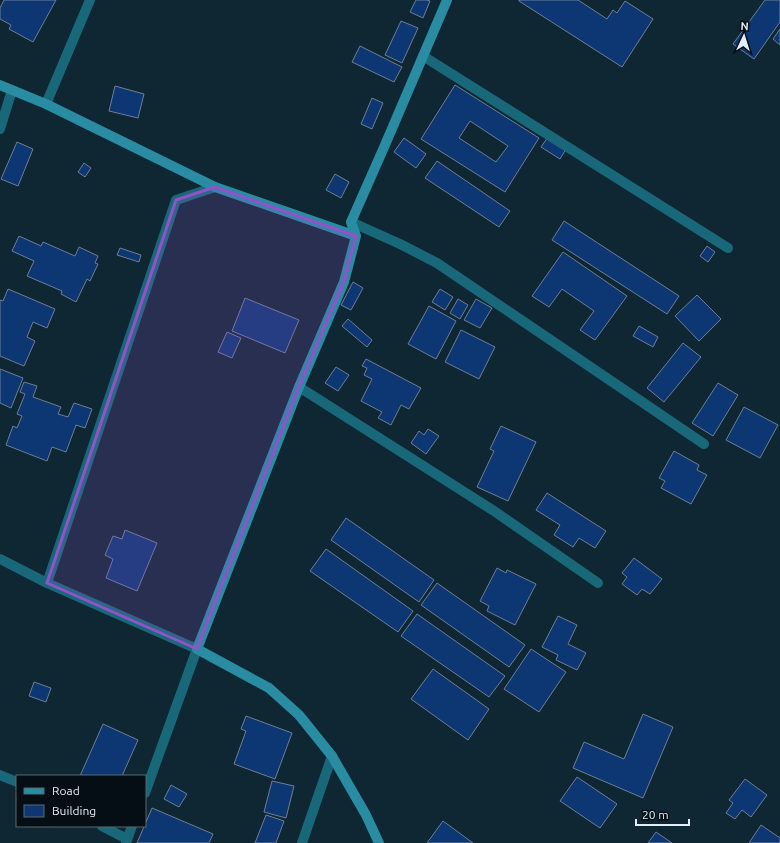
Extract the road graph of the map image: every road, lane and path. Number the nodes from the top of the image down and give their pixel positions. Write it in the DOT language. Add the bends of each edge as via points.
graph roads {
  1 [pos="90,0"];
  2 [pos="447,0"];
  3 [pos="423,56"];
  4 [pos="0,85"];
  5 [pos="12,90"];
  6 [pos="46,104"];
  7 [pos="0,129"];
  8 [pos="215,187"];
  9 [pos="351,222"];
  10 [pos="356,236"];
  11 [pos="728,248"];
  12 [pos="299,388"];
  13 [pos="704,444"];
  14 [pos="0,559"];
  15 [pos="47,582"];
  16 [pos="598,583"];
  17 [pos="197,649"];
  18 [pos="332,756"];
  19 [pos="0,775"];
  20 [pos="16,782"];
  21 [pos="146,790"];
  22 [pos="104,827"];
  23 [pos="132,827"];
  24 [pos="126,841"];
  25 [pos="302,843"];
  26 [pos="379,843"];
  1 -- 6 [label="street"];
  2 -- 3 [label="street"];
  3 -- 9 [label="street"];
  3 -- 11 [label="street"];
  4 -- 5 [label="street"];
  5 -- 6 [label="street"];
  5 -- 7 [label="street"];
  6 -- 8 [label="street"];
  8 -- 10 [label="street"];
  8 -- 15 [label="street" via="176,200"];
  9 -- 10 [label="street"];
  9 -- 13 [label="street" via="436,263"];
  10 -- 12 [label="street" via="344,282"];
  12 -- 16 [label="street" via="494,511"];
  12 -- 17 [label="street"];
  14 -- 15 [label="street"];
  15 -- 17 [label="street"];
  17 -- 18 [label="street" via="269,688 300,716"];
  17 -- 21 [label="street"];
  18 -- 25 [label="street"];
  18 -- 26 [label="street"];
  19 -- 20 [label="street"];
  22 -- 24 [label="street"];
  23 -- 24 [label="street"];
}
